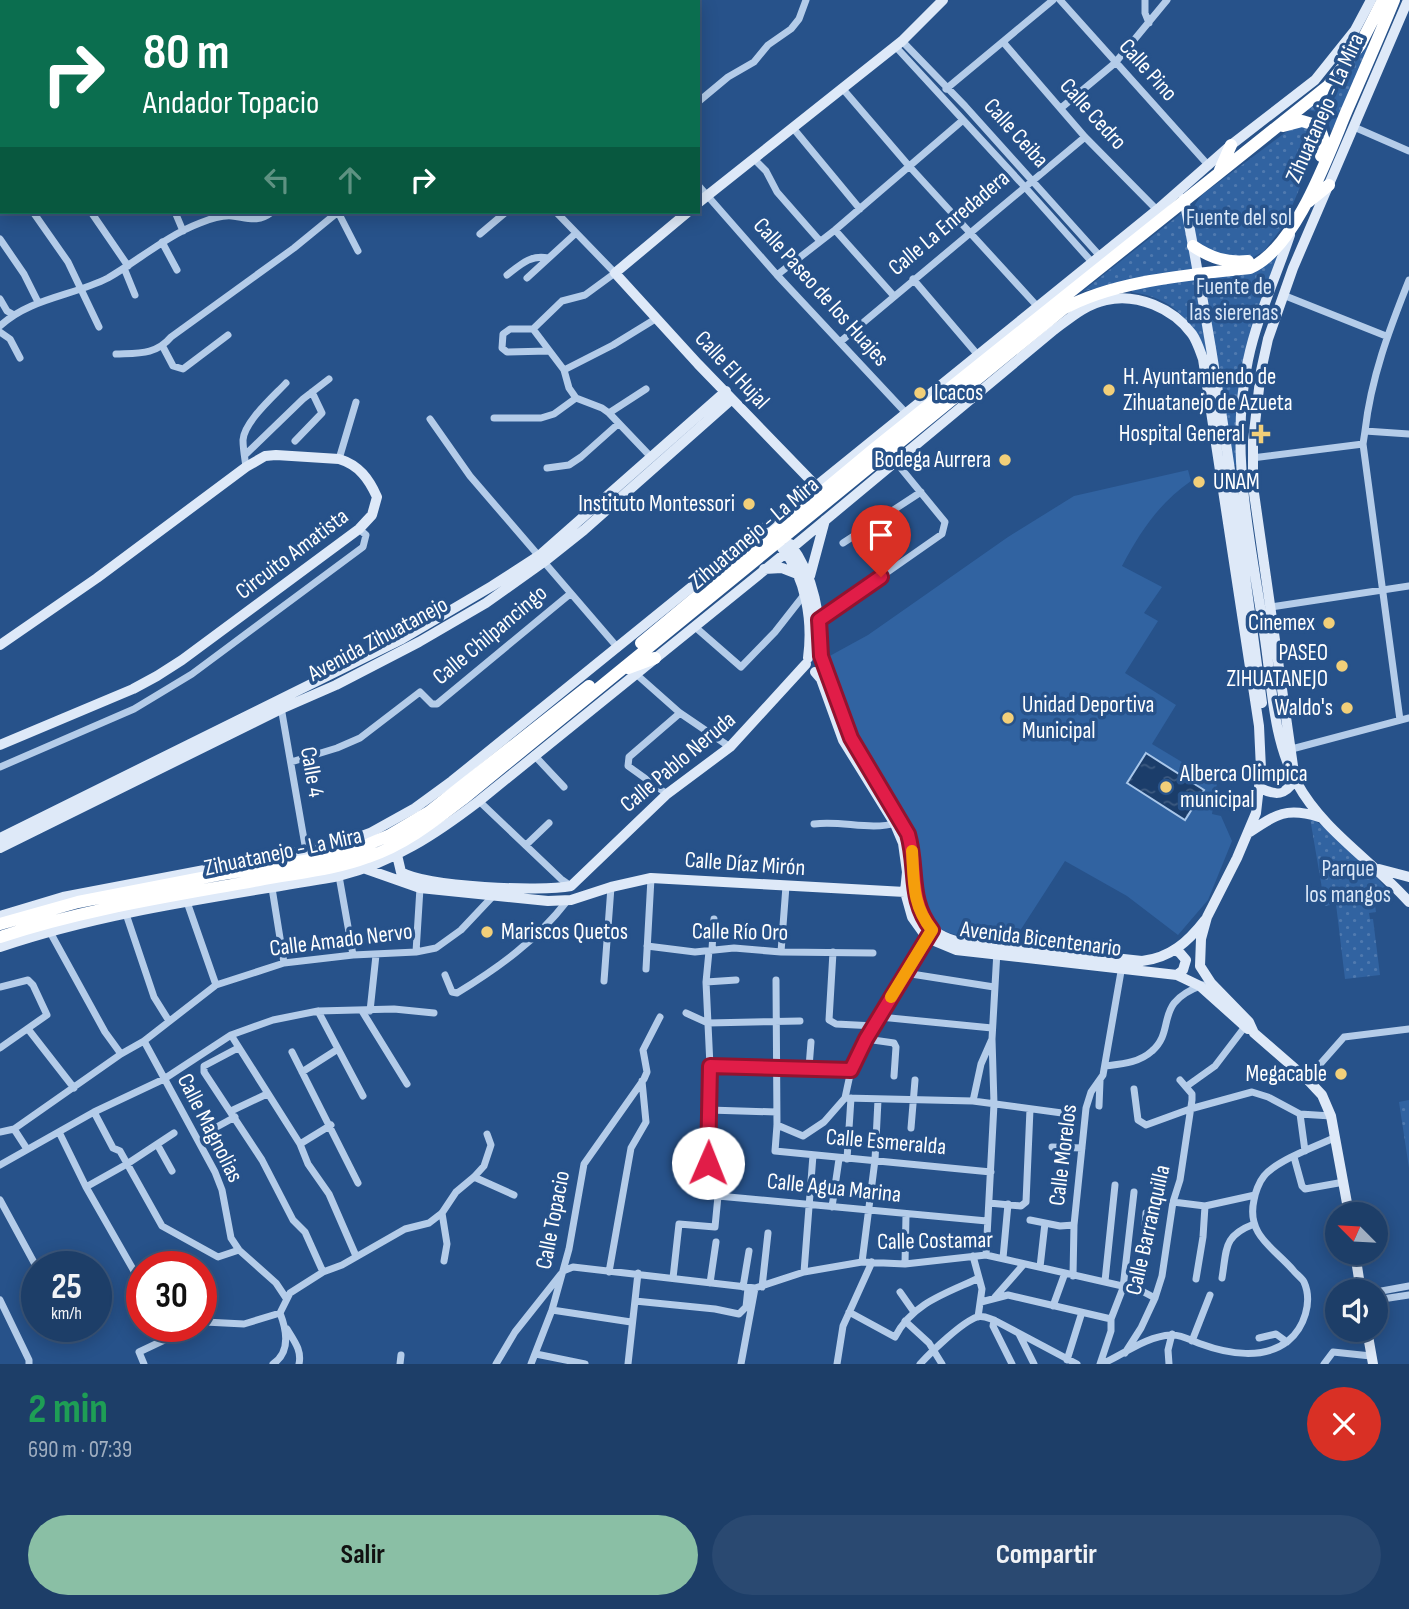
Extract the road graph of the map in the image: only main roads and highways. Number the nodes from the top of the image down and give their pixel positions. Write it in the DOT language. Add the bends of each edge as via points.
graph roads {
  1 [pos="943,0"];
  2 [pos="1370,0"];
  3 [pos="1383,0"];
  4 [pos="1394,0"];
  5 [pos="1408,0"];
  6 [pos="1409,21"];
  7 [pos="1395,31"];
  8 [pos="1273,130"];
  9 [pos="1231,145"];
  10 [pos="1214,170"];
  11 [pos="1329,185"];
  12 [pos="1184,199"];
  13 [pos="700,201"];
  14 [pos="1306,204"];
  15 [pos="1157,213"];
  16 [pos="686,214"];
  17 [pos="1295,221"];
  18 [pos="1193,246"];
  19 [pos="1270,255"];
  20 [pos="1199,275"];
  21 [pos="1031,335"];
  22 [pos="1018,360"];
  23 [pos="729,395"];
  24 [pos="873,445"];
  25 [pos="1224,468"];
  26 [pos="826,497"];
  27 [pos="826,518"];
  28 [pos="778,537"];
  29 [pos="1262,544"];
  30 [pos="1249,547"];
  31 [pos="543,558"];
  32 [pos="764,570"];
  33 [pos="805,578"];
  34 [pos="0,645"];
  35 [pos="654,658"];
  36 [pos="807,661"];
  37 [pos="820,665"];
  38 [pos="621,670"];
  39 [pos="0,745"];
  40 [pos="1287,751"];
  41 [pos="1295,780"];
  42 [pos="1260,788"];
  43 [pos="1320,817"];
  44 [pos="898,823"];
  45 [pos="1249,833"];
  46 [pos="12,837"];
  47 [pos="0,838"];
  48 [pos="0,848"];
  49 [pos="397,855"];
  50 [pos="366,869"];
  51 [pos="1377,869"];
  52 [pos="588,870"];
  53 [pos="216,871"];
  54 [pos="1409,877"];
  55 [pos="595,892"];
  56 [pos="905,892"];
  57 [pos="1409,902"];
  58 [pos="0,916"];
  59 [pos="1207,917"];
  60 [pos="0,924"];
  61 [pos="930,934"];
  62 [pos="0,937"];
  63 [pos="0,947"];
  64 [pos="1170,953"];
  65 [pos="1122,965"];
  66 [pos="1166,972"];
  67 [pos="1177,975"];
  68 [pos="1205,985"];
  69 [pos="1347,1202"];
  70 [pos="1369,1342"];
  71 [pos="1372,1360"];
  1 -- 13 [label="main road" via="898,44"];
  2 -- 9 [label="main road" via="1355,30 1315,80"];
  3 -- 8 [label="highway, Zihuatanejo - La Mira" via="1348,63 1328,86"];
  4 -- 14 [label="highway, Zihuatanejo - La Mira"];
  5 -- 7 [label="main road"];
  6 -- 7 [label="main road"];
  7 -- 11 [label="main road"];
  8 -- 10 [label="highway, Zihuatanejo - La Mira"];
  8 -- 17 [label="highway" via="1302,121 1315,123 1324,135 1322,153"];
  9 -- 10 [label="highway"];
  10 -- 12 [label="highway, Zihuatanejo - La Mira"];
  10 -- 15 [label="main road"];
  11 -- 14 [label="highway"];
  11 -- 29 [label="main road" via="1283,295 1261,371 1252,458"];
  12 -- 15 [label="highway, Zihuatanejo - La Mira"];
  12 -- 18 [label="main road"];
  14 -- 17 [label="highway, Zihuatanejo - La Mira"];
  15 -- 24 [label="highway, Zihuatanejo - La Mira"];
  15 -- 24 [label="main road" via="977,354"];
  16 -- 23 [label="main road, Calle El Hujal" via="615,273"];
  17 -- 19 [label="highway, Zihuatanejo - La Mira"];
  17 -- 30 [label="main road" via="1262,308 1241,407 1239,460"];
  18 -- 19 [label="highway" via="1227,262"];
  18 -- 20 [label="main road"];
  19 -- 20 [label="highway, Zihuatanejo - La Mira" via="1250,268"];
  20 -- 21 [label="highway, Zihuatanejo - La Mira" via="1084,297"];
  20 -- 25 [label="main road"];
  21 -- 22 [label="highway"];
  21 -- 26 [label="highway, Zihuatanejo - La Mira"];
  22 -- 25 [label="main road" via="1083,309 1105,300 1144,300 1180,320 1194,336 1203,359"];
  22 -- 26 [label="main road" via="895,461"];
  23 -- 26 [label="main road, Calle El Hujal"];
  23 -- 31 [label="main road, Avenida Zihuatanejo" via="650,456"];
  23 -- 31 [label="main road, Avenida Zihuatanejo" via="584,530"];
  24 -- 26 [label="highway, Zihuatanejo - La Mira"];
  25 -- 42 [label="main road" via="1259,726"];
  26 -- 27 [label="main road"];
  26 -- 28 [label="highway, Zihuatanejo - La Mira"];
  27 -- 28 [label="main road"];
  27 -- 33 [label="main road"];
  28 -- 32 [label="main road"];
  28 -- 33 [label="main road"];
  28 -- 38 [label="highway, Zihuatanejo - La Mira"];
  28 -- 53 [label="main road" via="618,648 415,808 340,844"];
  28 -- 53 [label="highway, Zihuatanejo - La Mira" via="429,812 390,835 341,855"];
  29 -- 30 [label="main road"];
  29 -- 40 [label="main road"];
  30 -- 40 [label="main road"];
  31 -- 46 [label="main road, Avenida Zihuatanejo" via="281,704"];
  32 -- 33 [label="main road" via="782,568"];
  32 -- 35 [label="main road"];
  33 -- 36 [label="main road"];
  33 -- 37 [label="main road" via="819,620"];
  34 -- 39 [label="main road, Circuito Amatista" via="265,456 339,458 364,474 377,497 372,515 359,529 183,660 133,689"];
  35 -- 38 [label="highway"];
  35 -- 49 [label="main road" via="446,827"];
  36 -- 37 [label="main road" via="809,670"];
  36 -- 37 [label="main road" via="814,654"];
  36 -- 52 [label="main road, Calle Pablo Neruda" via="730,747 667,794"];
  37 -- 44 [label="main road" via="821,679 847,739"];
  38 -- 62 [label="highway, Zihuatanejo - La Mira" via="432,823 378,853 327,868 112,907"];
  40 -- 41 [label="main road"];
  41 -- 42 [label="main road" via="1282,793"];
  41 -- 43 [label="main road"];
  42 -- 45 [label="main road"];
  43 -- 45 [label="main road" via="1287,811"];
  43 -- 51 [label="main road"];
  44 -- 56 [label="main road, Avenida Bicentenario" via="905,854"];
  44 -- 61 [label="main road, Avenida Bicentenario" via="911,847 914,892"];
  45 -- 59 [label="main road"];
  46 -- 47 [label="main road, Avenida Zihuatanejo"];
  46 -- 48 [label="main road, Avenida Zihuatanejo"];
  49 -- 50 [label="main road"];
  49 -- 52 [label="main road, Calle Pablo Neruda" via="401,872 408,876 501,887 571,886"];
  50 -- 55 [label="main road, Calle Díaz Mirón" via="420,888 537,900 567,901"];
  50 -- 63 [label="main road" via="126,914"];
  51 -- 54 [label="main road"];
  51 -- 57 [label="main road"];
  52 -- 55 [label="main road" via="584,882"];
  53 -- 58 [label="main road" via="63,897"];
  53 -- 60 [label="highway, Zihuatanejo - La Mira"];
  55 -- 56 [label="main road, Calle Díaz Mirón" via="651,878"];
  56 -- 61 [label="main road, Avenida Bicentenario" via="912,917"];
  59 -- 64 [label="main road"];
  59 -- 68 [label="main road" via="1199,954"];
  61 -- 65 [label="main road, Avenida Bicentenario" via="956,950 997,950"];
  64 -- 65 [label="main road, Avenida Bicentenario"];
  64 -- 66 [label="main road" via="1163,964"];
  64 -- 67 [label="main road" via="1180,953 1186,960"];
  65 -- 66 [label="main road, Avenida Bicentenario"];
  66 -- 67 [label="main road, Avenida Bicentenario"];
  67 -- 68 [label="main road, Avenida Bicentenario"];
  68 -- 69 [label="main road, Avenida Bicentenario" via="1322,1095 1331,1116"];
  70 -- 71 [label="main road"];
}
